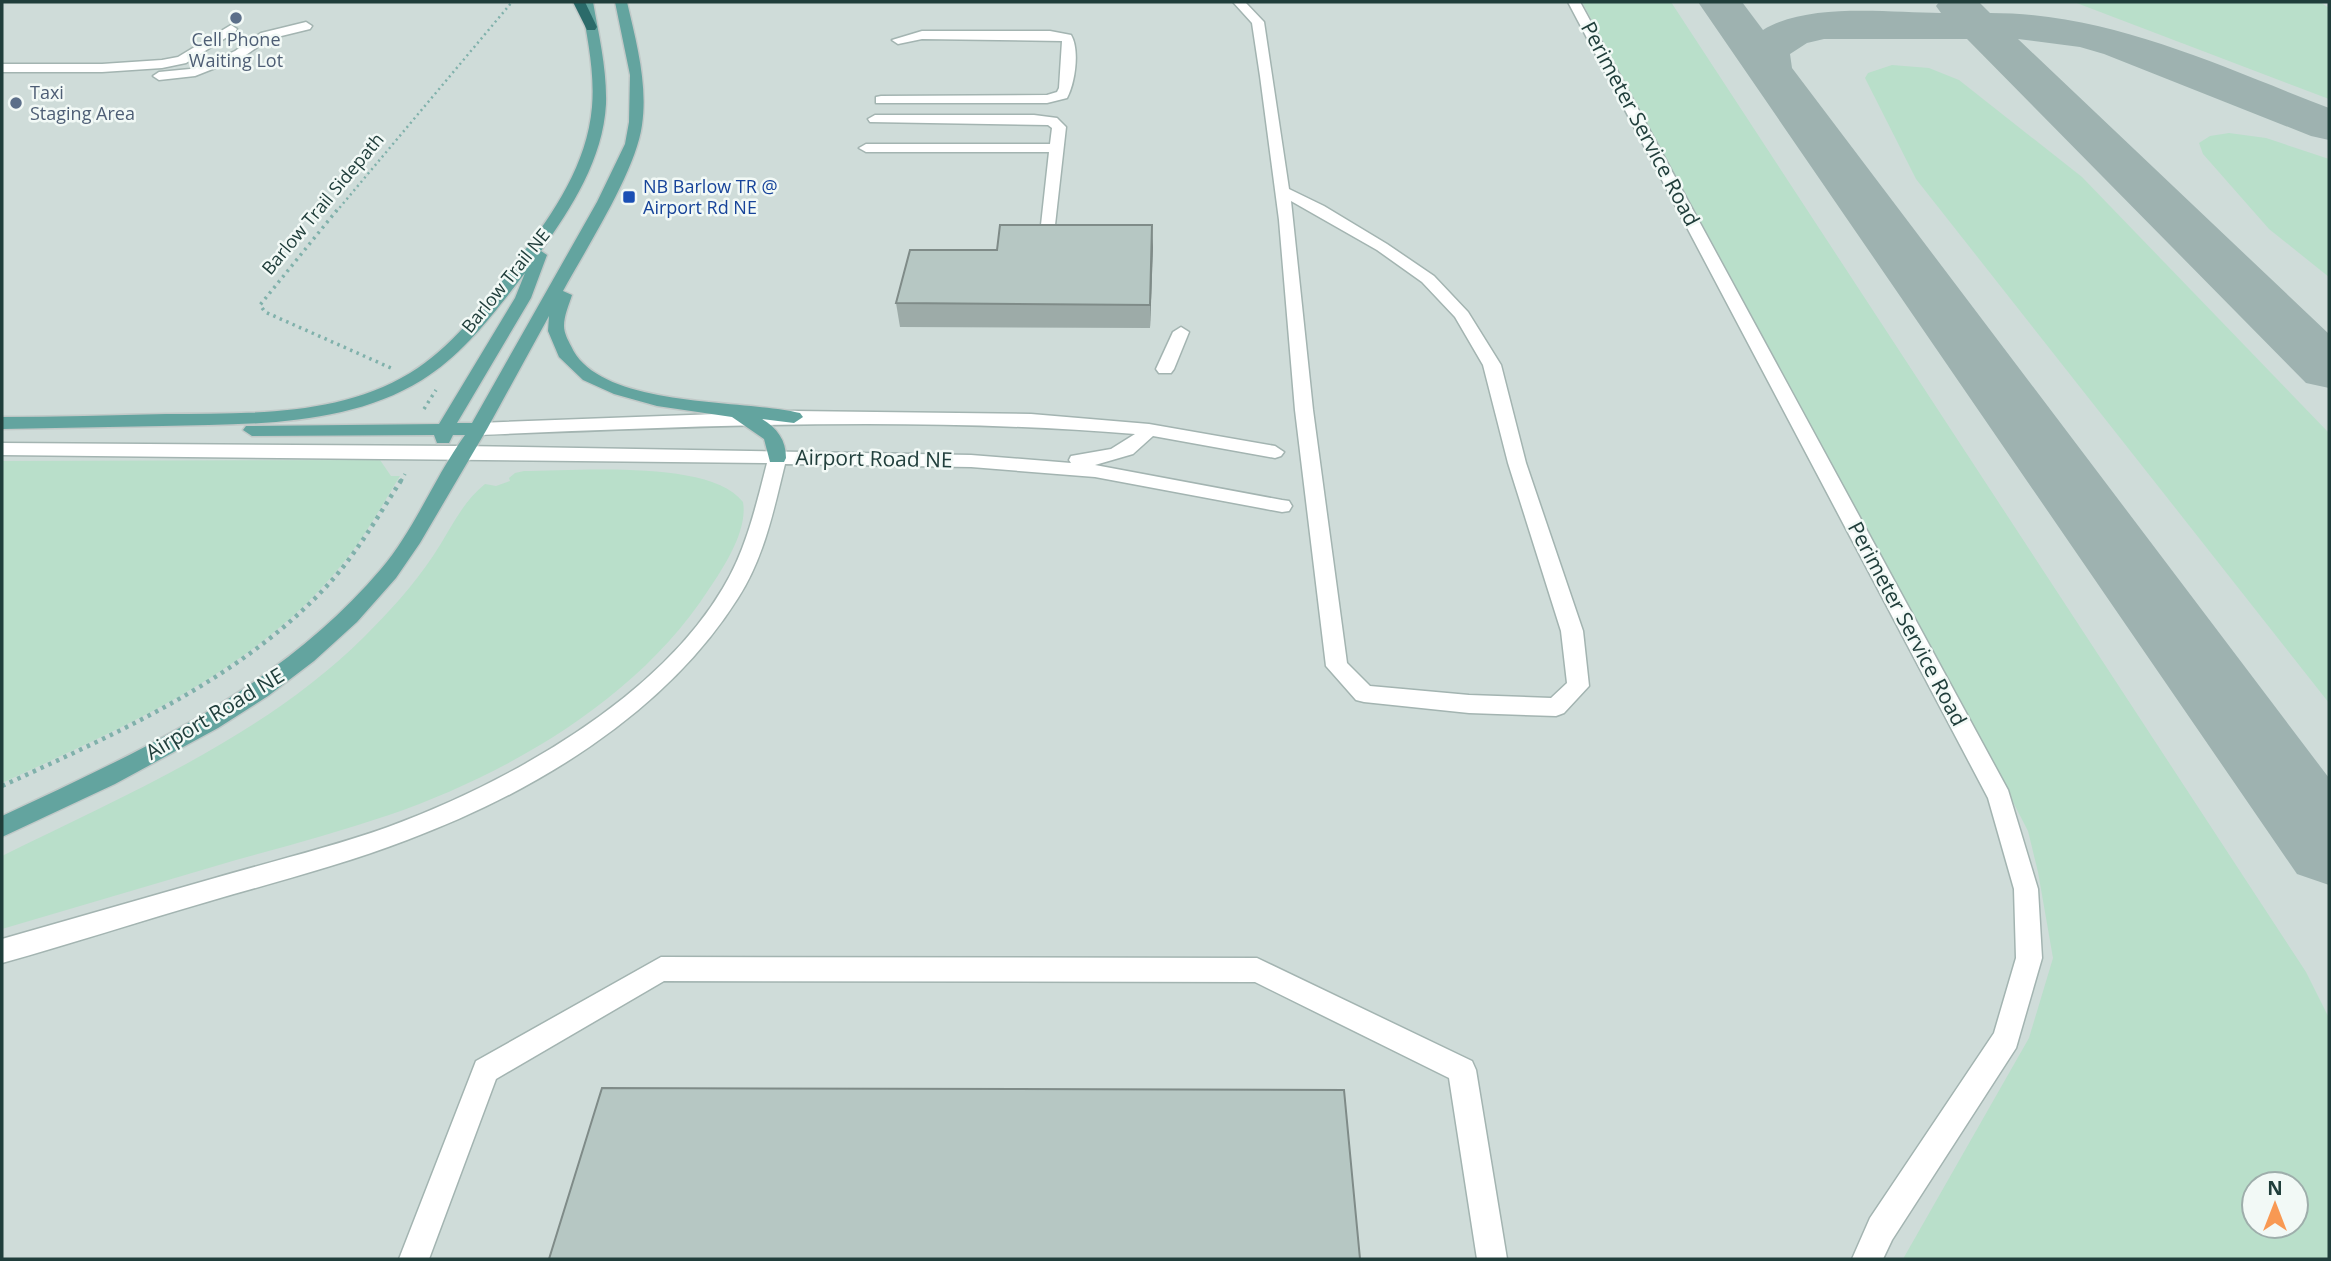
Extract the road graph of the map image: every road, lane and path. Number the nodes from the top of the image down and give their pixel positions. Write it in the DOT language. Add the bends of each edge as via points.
graph roads {
  1 [pos="512,2"];
  2 [pos="579,2"];
  3 [pos="587,2"];
  4 [pos="621,2"];
  5 [pos="1240,2"];
  6 [pos="1574,2"];
  7 [pos="306,26"];
  8 [pos="591,27"];
  9 [pos="230,29"];
  10 [pos="898,40"];
  11 [pos="2,68"];
  12 [pos="102,68"];
  13 [pos="881,100"];
  14 [pos="875,119"];
  15 [pos="866,148"];
  16 [pos="1056,148"];
  17 [pos="1282,191"];
  18 [pos="1048,225"];
  19 [pos="547,233"];
  20 [pos="579,248"];
  21 [pos="1181,332"];
  22 [pos="1165,369"];
  23 [pos="401,373"];
  24 [pos="425,384"];
  25 [pos="683,403"];
  26 [pos="794,417"];
  27 [pos="418,419"];
  28 [pos="751,420"];
  29 [pos="2,423"];
  30 [pos="37,423"];
  31 [pos="478,429"];
  32 [pos="444,430"];
  33 [pos="1149,430"];
  34 [pos="2,449"];
  35 [pos="461,452"];
  36 [pos="1275,452"];
  37 [pos="777,458"];
  38 [pos="971,461"];
  39 [pos="405,473"];
  40 [pos="1282,506"];
  41 [pos="2,786"];
  42 [pos="2,827"];
  43 [pos="2,951"];
  44 [pos="414,1259"];
  45 [pos="1492,1259"];
  46 [pos="1867,1259"];
  1 -- 23 [label="path, Barlow Trail Sidepath" via="260,305 265,312"];
  2 -- 8 [label="highway"];
  3 -- 8 [label="main road, Barlow Trail NE"];
  4 -- 20 [label="main road, Barlow Trail NE" via="636,75 636,122 632,144"];
  5 -- 17 [label="street" via="1258,22"];
  6 -- 46 [label="street, Perimeter Service Road" via="2000,797 2026,888 2029,958 2006,1039 1881,1228"];
  7 -- 12 [label="street" via="265,36 239,54 191,73 165,77"];
  8 -- 19 [label="main road, Barlow Trail NE" via="599,104 595,135"];
  9 -- 12 [label="street" via="182,60"];
  10 -- 13 [label="street" via="922,35 1067,38 1065,88 1062,95 1048,99"];
  11 -- 12 [label="street"];
  14 -- 16 [label="street" via="1052,121 1059,127"];
  15 -- 16 [label="street"];
  16 -- 18 [label="street"];
  17 -- 17 [label="street" via="1337,666 1364,694 1556,707 1578,686 1572,631 1517,463 1492,365 1462,315 1428,279 1319,209"];
  19 -- 30 [label="main road, Barlow Trail NE" via="458,341 413,378 377,394 327,409 279,416"];
  19 -- 32 [label="main road" via="523,298"];
  20 -- 25 [label="main road" via="556,319 566,355 603,385"];
  20 -- 31 [label="main road, Barlow Trail NE"];
  21 -- 22 [label="street"];
  24 -- 27 [label="path" via="436,389"];
  25 -- 26 [label="main road"];
  25 -- 28 [label="main road"];
  26 -- 28 [label="street"];
  26 -- 33 [label="street" via="1031,419"];
  28 -- 31 [label="street"];
  28 -- 37 [label="main road" via="776,441"];
  29 -- 30 [label="main road"];
  30 -- 32 [label="main road" via="193,431"];
  31 -- 32 [label="main road"];
  31 -- 35 [label="main road, Airport Road NE"];
  32 -- 35 [label="main road" via="444,442"];
  33 -- 36 [label="street"];
  33 -- 38 [label="street" via="1128,450 1107,458"];
  34 -- 35 [label="street, Airport Road NE"];
  35 -- 37 [label="street, Airport Road NE"];
  35 -- 42 [label="main road, Airport Road NE" via="388,574 291,668 172,743"];
  37 -- 38 [label="street, Airport Road NE"];
  37 -- 43 [label="street" via="755,540 730,596 683,654 642,694 560,753 494,791 421,824"];
  38 -- 40 [label="street, Airport Road NE" via="1095,471"];
  39 -- 41 [label="path" via="342,569 269,639 175,702"];
  44 -- 45 [label="street" via="486,1070 661,969 1257,970 1462,1070"];
}
